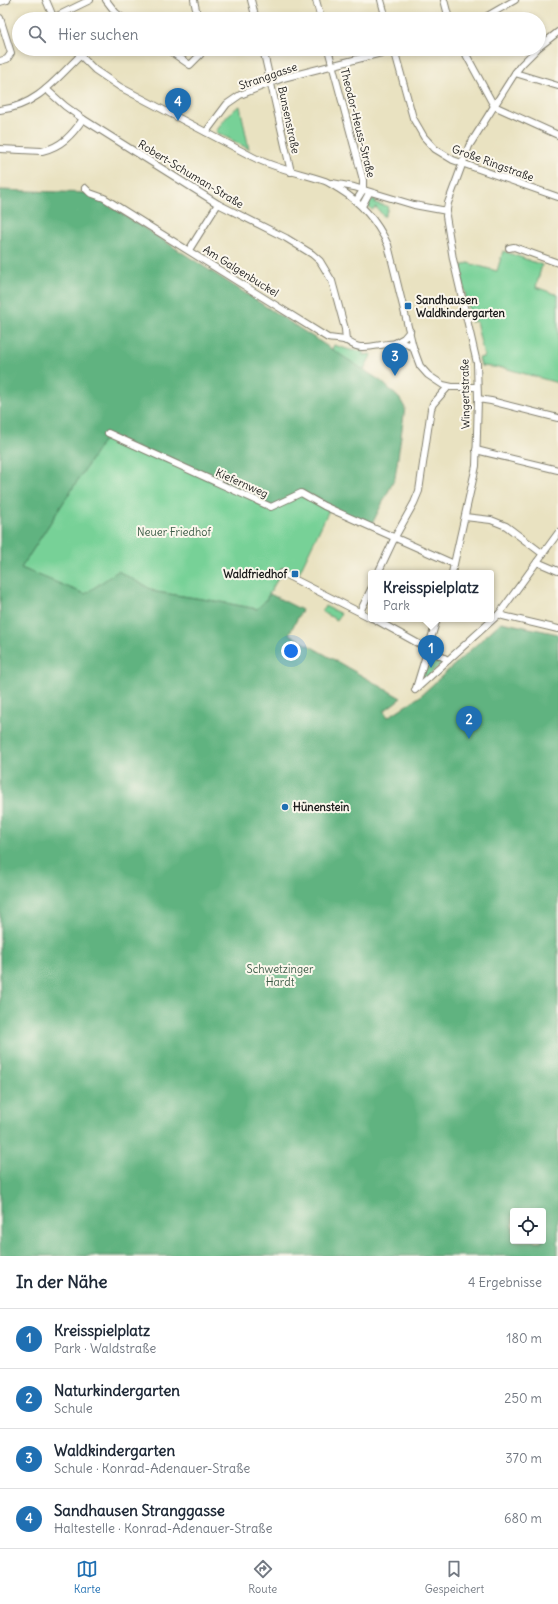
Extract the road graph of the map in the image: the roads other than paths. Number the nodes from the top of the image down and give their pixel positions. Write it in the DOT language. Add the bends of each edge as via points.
graph roads {
  1 [pos="7,0"];
  2 [pos="46,0"];
  3 [pos="90,0"];
  4 [pos="106,0"];
  5 [pos="194,0"];
  6 [pos="251,0"];
  7 [pos="316,0"];
  8 [pos="381,0"];
  9 [pos="444,0"];
  10 [pos="514,0"];
  11 [pos="0,2"];
  12 [pos="50,12"];
  13 [pos="67,12"];
  14 [pos="115,12"];
  15 [pos="197,12"];
  16 [pos="254,12"];
  17 [pos="319,12"];
  18 [pos="384,12"];
  19 [pos="447,12"];
  20 [pos="494,12"];
  21 [pos="0,18"];
  22 [pos="558,32"];
  23 [pos="546,42"];
  24 [pos="80,56"];
  25 [pos="178,56"];
  26 [pos="199,56"];
  27 [pos="265,56"];
  28 [pos="330,56"];
  29 [pos="369,56"];
  30 [pos="397,56"];
  31 [pos="467,56"];
  32 [pos="530,56"];
  33 [pos="0,61"];
  34 [pos="333,66"];
  35 [pos="515,73"];
  36 [pos="271,83"];
  37 [pos="558,86"];
  38 [pos="46,89"];
  39 [pos="494,106"];
  40 [pos="0,110"];
  41 [pos="83,119"];
  42 [pos="206,132"];
  43 [pos="558,135"];
  44 [pos="0,149"];
  45 [pos="463,163"];
  46 [pos="290,172"];
  47 [pos="327,182"];
  48 [pos="85,188"];
  49 [pos="366,192"];
  50 [pos="558,197"];
  51 [pos="356,200"];
  52 [pos="218,204"];
  53 [pos="362,206"];
  54 [pos="447,211"];
  55 [pos="509,248"];
  56 [pos="189,250"];
  57 [pos="558,263"];
  58 [pos="410,331"];
  59 [pos="346,341"];
  60 [pos="394,343"];
  61 [pos="413,347"];
  62 [pos="448,387"];
  63 [pos="477,387"];
  64 [pos="478,399"];
  65 [pos="558,418"];
  66 [pos="108,433"];
  67 [pos="476,450"];
  68 [pos="558,470"];
  69 [pos="465,517"];
  70 [pos="558,533"];
  71 [pos="395,537"];
  72 [pos="543,554"];
  73 [pos="537,562"];
  74 [pos="454,564"];
  75 [pos="379,570"];
  76 [pos="453,570"];
  77 [pos="558,571"];
  78 [pos="282,573"];
  79 [pos="368,595"];
  80 [pos="360,612"];
  81 [pos="499,614"];
  82 [pos="368,616"];
  83 [pos="494,619"];
  84 [pos="380,622"];
  85 [pos="436,622"];
  86 [pos="490,622"];
  87 [pos="558,629"];
  88 [pos="428,648"];
  89 [pos="448,660"];
  1 -- 11 [label="street"];
  2 -- 12 [label="street"];
  3 -- 13 [label="street"];
  4 -- 14 [label="street"];
  5 -- 15 [label="street"];
  6 -- 16 [label="street"];
  7 -- 17 [label="street"];
  8 -- 18 [label="street"];
  9 -- 19 [label="street"];
  10 -- 20 [label="street"];
  21 -- 33 [label="street" via="11,53 7,59"];
  22 -- 23 [label="street, Wingertstraße"];
  24 -- 38 [label="street"];
  24 -- 42 [label="street" via="120,87"];
  25 -- 26 [label="street" via="190,65"];
  27 -- 36 [label="street, Bunsenstraße"];
  28 -- 34 [label="street, Theodor-Heuss-Straße"];
  29 -- 34 [label="street, Stranggasse"];
  30 -- 45 [label="street, Große Ringstraße" via="413,118 420,130 434,149"];
  31 -- 39 [label="street"];
  32 -- 35 [label="street, Wingertstraße"];
  34 -- 36 [label="street, Stranggasse"];
  34 -- 49 [label="street, Theodor-Heuss-Straße"];
  35 -- 37 [label="street"];
  35 -- 39 [label="street, Wingertstraße"];
  36 -- 42 [label="street, Stranggasse" via="240,95 227,104"];
  36 -- 46 [label="street, Bunsenstraße"];
  38 -- 40 [label="street" via="27,103"];
  38 -- 41 [label="street, Robert-Schuman-Straße"];
  39 -- 43 [label="street"];
  39 -- 45 [label="street, Wingertstraße" via="469,146"];
  41 -- 44 [label="street" via="66,140 49,149"];
  41 -- 52 [label="street, Robert-Schuman-Straße"];
  42 -- 46 [label="street" via="253,158"];
  45 -- 50 [label="street, Große Ringstraße"];
  45 -- 54 [label="street, Wingertstraße"];
  46 -- 47 [label="street"];
  47 -- 49 [label="street"];
  47 -- 51 [label="street"];
  48 -- 56 [label="street, Am Galgenbuckel"];
  49 -- 51 [label="street, Theodor-Heuss-Straße"];
  49 -- 53 [label="street"];
  49 -- 54 [label="street"];
  51 -- 53 [label="street"];
  52 -- 56 [label="street"];
  52 -- 59 [label="street, Robert-Schuman-Straße" via="300,245 320,261 332,281"];
  53 -- 58 [label="street" via="382,232 388,246"];
  54 -- 63 [label="street, Wingertstraße" via="447,231 477,363"];
  55 -- 57 [label="street" via="514,247"];
  56 -- 59 [label="street, Am Galgenbuckel" via="328,338"];
  58 -- 60 [label="street, Am Galgenbuckel"];
  58 -- 61 [label="street"];
  59 -- 60 [label="street, Am Galgenbuckel" via="358,347 368,348"];
  60 -- 61 [label="street, Am Galgenbuckel"];
  61 -- 62 [label="street" via="423,370"];
  62 -- 63 [label="street"];
  62 -- 71 [label="street" via="431,409 419,491"];
  63 -- 64 [label="street, Wingertstraße"];
  64 -- 65 [label="street"];
  64 -- 67 [label="street, Wingertstraße"];
  66 -- 71 [label="street, Kiefernweg" via="271,507 301,493"];
  67 -- 68 [label="street"];
  67 -- 69 [label="street, Wingertstraße" via="476,466"];
  69 -- 72 [label="street" via="499,522"];
  69 -- 74 [label="street, Wingertstraße"];
  70 -- 72 [label="street"];
  71 -- 74 [label="street, Kiefernweg"];
  71 -- 75 [label="street"];
  72 -- 73 [label="street"];
  73 -- 77 [label="street"];
  73 -- 81 [label="street"];
  74 -- 76 [label="street, Wingertstraße"];
  78 -- 80 [label="street"];
  79 -- 80 [label="street"];
  80 -- 82 [label="street"];
  81 -- 83 [label="street"];
  81 -- 87 [label="street"];
  84 -- 88 [label="street"];
  85 -- 88 [label="street"];
  86 -- 89 [label="street"];
  88 -- 89 [label="street"];
  88 -- 89 [label="street" via="415,690"];
}
